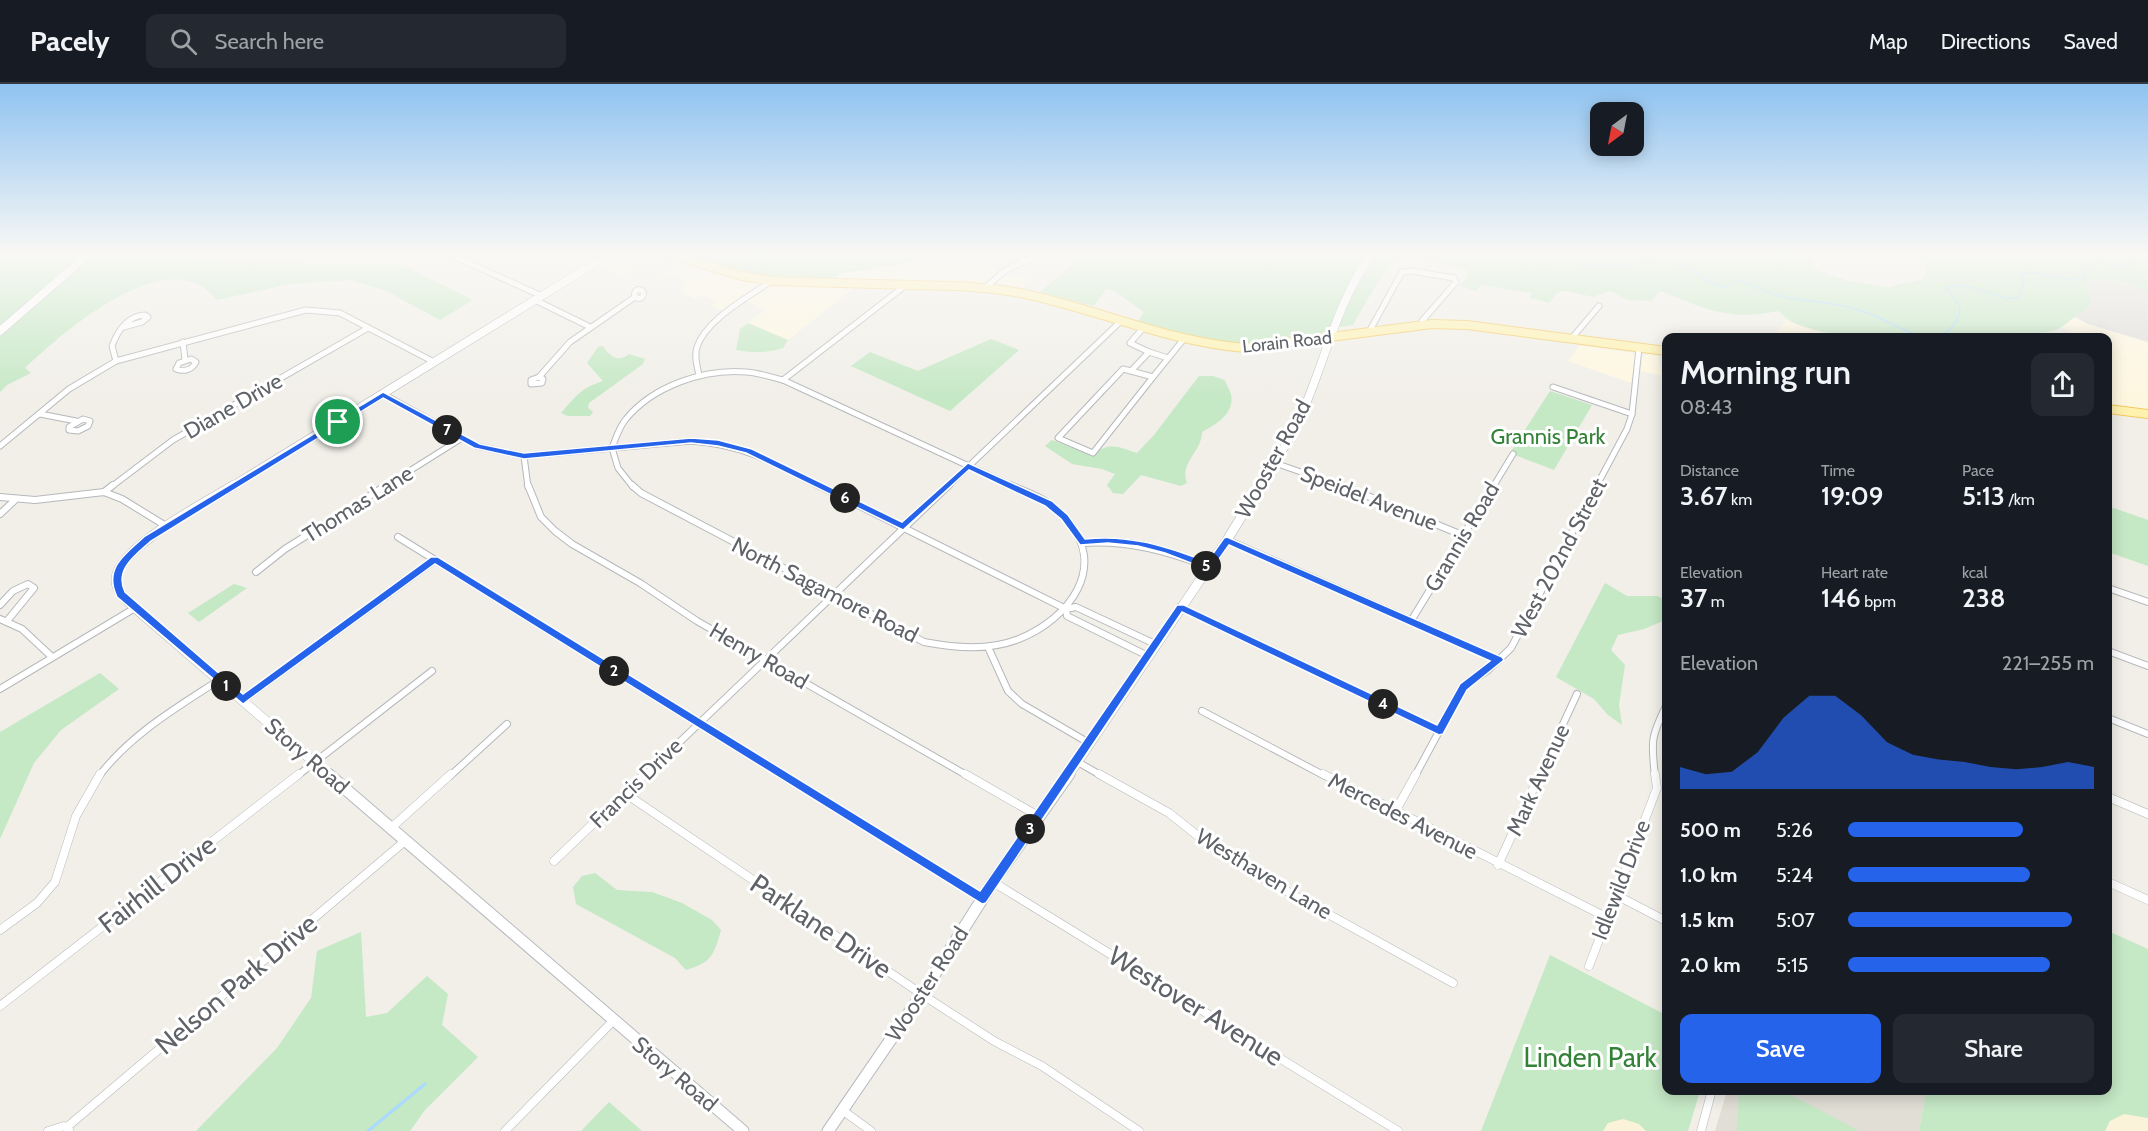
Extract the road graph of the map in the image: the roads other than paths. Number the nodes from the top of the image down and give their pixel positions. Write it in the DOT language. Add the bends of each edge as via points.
graph roads {
  1 [pos="35,301"];
  2 [pos="533,301"];
  3 [pos="543,301"];
  4 [pos="629,301"];
  5 [pos="744,301"];
  6 [pos="885,301"];
  7 [pos="1051,301"];
  8 [pos="1346,301"];
  9 [pos="1386,301"];
  10 [pos="1440,301"];
  11 [pos="1599,306"];
  12 [pos="1122,320"];
  13 [pos="1423,324"];
  14 [pos="124,327"];
  15 [pos="590,327"];
  16 [pos="1144,327"];
  17 [pos="368,328"];
  18 [pos="0,331"];
  19 [pos="1369,332"];
  20 [pos="1329,338"];
  21 [pos="1571,339"];
  22 [pos="1183,340"];
  23 [pos="183,342"];
  24 [pos="1638,348"];
  25 [pos="1662,351"];
  26 [pos="1149,352"];
  27 [pos="1168,358"];
  28 [pos="185,360"];
  29 [pos="116,361"];
  30 [pos="434,362"];
  31 [pos="1131,371"];
  32 [pos="699,375"];
  33 [pos="539,377"];
  34 [pos="1153,377"];
  35 [pos="783,380"];
  36 [pos="1553,387"];
  37 [pos="383,394"];
  38 [pos="2112,410"];
  39 [pos="40,414"];
  40 [pos="1632,414"];
  41 [pos="2148,414"];
  42 [pos="76,421"];
  43 [pos="462,438"];
  44 [pos="0,446"];
  45 [pos="612,448"];
  46 [pos="1513,454"];
  47 [pos="524,456"];
  48 [pos="1275,463"];
  49 [pos="968,466"];
  50 [pos="104,492"];
  51 [pos="0,497"];
  52 [pos="15,500"];
  53 [pos="0,514"];
  54 [pos="166,526"];
  55 [pos="903,526"];
  56 [pos="1462,535"];
  57 [pos="398,537"];
  58 [pos="1227,540"];
  59 [pos="1083,543"];
  60 [pos="435,560"];
  61 [pos="1209,567"];
  62 [pos="256,572"];
  63 [pos="2112,589"];
  64 [pos="831,595"];
  65 [pos="2148,602"];
  66 [pos="0,605"];
  67 [pos="1180,607"];
  68 [pos="135,608"];
  69 [pos="1066,609"];
  70 [pos="4,620"];
  71 [pos="1412,621"];
  72 [pos="1155,644"];
  73 [pos="988,647"];
  74 [pos="2112,652"];
  75 [pos="1148,656"];
  76 [pos="52,657"];
  77 [pos="764,659"];
  78 [pos="1499,660"];
  79 [pos="2148,666"];
  80 [pos="432,671"];
  81 [pos="219,680"];
  82 [pos="0,689"];
  83 [pos="1577,694"];
  84 [pos="243,700"];
  85 [pos="1202,711"];
  86 [pos="1662,714"];
  87 [pos="2112,720"];
  88 [pos="697,723"];
  89 [pos="507,724"];
  90 [pos="1439,730"];
  91 [pos="2148,734"];
  92 [pos="1089,743"];
  93 [pos="1076,761"];
  94 [pos="315,762"];
  95 [pos="626,794"];
  96 [pos="2112,799"];
  97 [pos="1395,812"];
  98 [pos="2148,814"];
  99 [pos="1040,817"];
  100 [pos="389,829"];
  101 [pos="405,841"];
  102 [pos="554,861"];
  103 [pos="1498,865"];
  104 [pos="993,882"];
  105 [pos="2112,884"];
  106 [pos="1616,895"];
  107 [pos="982,899"];
  108 [pos="2148,900"];
  109 [pos="1606,917"];
  110 [pos="1662,919"];
  111 [pos="0,930"];
  112 [pos="1589,966"];
  113 [pos="1453,983"];
  114 [pos="922,994"];
  115 [pos="0,1006"];
  116 [pos="612,1022"];
  117 [pos="1711,1095"];
  118 [pos="842,1110"];
  119 [pos="68,1129"];
  120 [pos="48,1131"];
  121 [pos="505,1131"];
  122 [pos="743,1131"];
  123 [pos="828,1131"];
  124 [pos="871,1131"];
  125 [pos="1139,1131"];
  126 [pos="1398,1131"];
  127 [pos="1701,1131"];
  1 -- 18 [label="street"];
  2 -- 30 [label="street, Story Road"];
  3 -- 15 [label="street"];
  4 -- 15 [label="street"];
  5 -- 32 [label="street" via="712,324 704,335 697,347"];
  6 -- 35 [label="street"];
  7 -- 12 [label="main road, Lorain Road"];
  8 -- 20 [label="street, Wooster Road"];
  9 -- 19 [label="street"];
  10 -- 13 [label="street"];
  11 -- 21 [label="street"];
  12 -- 16 [label="main road, Lorain Road"];
  12 -- 49 [label="street, Francis Drive"];
  13 -- 19 [label="main road, Lorain Road"];
  13 -- 21 [label="main road, Lorain Road" via="1467,325"];
  14 -- 29 [label="street" via="112,346"];
  15 -- 33 [label="street" via="558,351"];
  16 -- 22 [label="main road, Lorain Road"];
  16 -- 26 [label="street" via="1130,343"];
  17 -- 23 [label="street" via="340,313 306,310"];
  17 -- 30 [label="street"];
  17 -- 50 [label="street, Diane Drive" via="173,440"];
  19 -- 20 [label="main road, Lorain Road"];
  20 -- 22 [label="main road, Lorain Road" via="1245,348"];
  20 -- 48 [label="street, Wooster Road" via="1303,412"];
  21 -- 24 [label="main road, Lorain Road"];
  22 -- 27 [label="street"];
  23 -- 28 [label="street"];
  23 -- 29 [label="street"];
  24 -- 25 [label="main road, Lorain Road"];
  24 -- 40 [label="street, West 202nd Street"];
  26 -- 27 [label="street"];
  26 -- 31 [label="street"];
  27 -- 34 [label="street"];
  29 -- 39 [label="street" via="72,385"];
  30 -- 37 [label="street, Story Road"];
  31 -- 34 [label="street"];
  31 -- 34 [label="street" via="1124,369 1058,438 1093,453"];
  32 -- 35 [label="street" via="747,372"];
  32 -- 45 [label="street" via="671,386 638,407 625,420"];
  35 -- 49 [label="street"];
  36 -- 40 [label="street"];
  37 -- 43 [label="street"];
  37 -- 54 [label="street, Story Road"];
  38 -- 41 [label="main road"];
  39 -- 42 [label="street"];
  39 -- 44 [label="street"];
  40 -- 78 [label="street, West 202nd Street" via="1511,648"];
  43 -- 47 [label="street" via="477,446"];
  43 -- 62 [label="street, Thomas Lane" via="285,549"];
  45 -- 47 [label="street"];
  45 -- 55 [label="street" via="691,441 749,451"];
  45 -- 64 [label="street, North Sagamore Road" via="620,473 641,493"];
  46 -- 56 [label="street, Grannis Road"];
  47 -- 77 [label="street, Henry Road" via="524,471 535,506 548,525 656,591 697,621"];
  48 -- 56 [label="street, Speidel Avenue" via="1333,482"];
  48 -- 58 [label="street, Wooster Road"];
  49 -- 55 [label="street, Francis Drive"];
  49 -- 59 [label="street" via="1049,503 1065,517"];
  50 -- 52 [label="street"];
  50 -- 54 [label="street"];
  51 -- 52 [label="street"];
  52 -- 53 [label="street"];
  54 -- 68 [label="street, Story Road" via="135,549 117,574 121,594"];
  55 -- 64 [label="street, Francis Drive"];
  55 -- 69 [label="street"];
  56 -- 71 [label="street, Grannis Road"];
  57 -- 60 [label="street"];
  58 -- 61 [label="street, Wooster Road"];
  58 -- 71 [label="street"];
  59 -- 61 [label="street" via="1138,543"];
  59 -- 69 [label="street" via="1082,580"];
  60 -- 84 [label="street"];
  60 -- 88 [label="street"];
  61 -- 67 [label="street, Wooster Road"];
  63 -- 65 [label="street"];
  64 -- 73 [label="street, North Sagamore Road" via="924,642"];
  64 -- 77 [label="street, Francis Drive"];
  66 -- 70 [label="street" via="18,587 34,588"];
  67 -- 72 [label="street, Wooster Road"];
  67 -- 90 [label="street"];
  68 -- 76 [label="street"];
  68 -- 81 [label="street, Story Road"];
  69 -- 72 [label="street" via="1076,607"];
  69 -- 73 [label="street, North Sagamore Road" via="1029,635"];
  69 -- 75 [label="street" via="1067,616"];
  70 -- 76 [label="street" via="22,628"];
  71 -- 78 [label="street"];
  72 -- 75 [label="street, Wooster Road"];
  73 -- 92 [label="street" via="1008,691 1022,704"];
  74 -- 79 [label="street"];
  75 -- 92 [label="street, Wooster Road"];
  76 -- 82 [label="street"];
  77 -- 88 [label="street, Francis Drive"];
  77 -- 99 [label="street, Henry Road"];
  78 -- 90 [label="street, West 202nd Street" via="1463,687"];
  80 -- 94 [label="street, Fairhill Drive"];
  81 -- 84 [label="street, Story Road"];
  81 -- 111 [label="street" via="121,749 99,775 77,816 55,882 42,898"];
  83 -- 103 [label="street, Mark Avenue"];
  84 -- 94 [label="street, Story Road"];
  85 -- 97 [label="street, Mercedes Avenue"];
  86 -- 106 [label="street, Idlewild Drive" via="1653,733 1657,788"];
  87 -- 91 [label="street"];
  88 -- 95 [label="street, Francis Drive"];
  88 -- 107 [label="street"];
  89 -- 100 [label="street"];
  90 -- 97 [label="street, West 202nd Street"];
  92 -- 93 [label="street, Wooster Road"];
  93 -- 99 [label="street, Wooster Road"];
  93 -- 113 [label="street, Westhaven Lane" via="1169,813 1242,867"];
  94 -- 100 [label="street, Story Road"];
  94 -- 115 [label="street, Fairhill Drive"];
  95 -- 102 [label="street, Francis Drive"];
  95 -- 114 [label="street, Parklane Drive"];
  96 -- 98 [label="street"];
  97 -- 103 [label="street, Mercedes Avenue"];
  99 -- 104 [label="street, Wooster Road"];
  100 -- 101 [label="street, Story Road"];
  101 -- 116 [label="street, Story Road"];
  101 -- 119 [label="street, Nelson Park Drive"];
  103 -- 109 [label="street, Mercedes Avenue"];
  104 -- 107 [label="street, Wooster Road"];
  104 -- 126 [label="street, Westover Avenue"];
  105 -- 108 [label="street"];
  106 -- 109 [label="street, Idlewild Drive"];
  106 -- 110 [label="street"];
  107 -- 114 [label="street, Wooster Road"];
  109 -- 112 [label="street, Idlewild Drive"];
  114 -- 118 [label="street, Wooster Road"];
  114 -- 125 [label="street, Parklane Drive" via="1042,1066"];
  116 -- 121 [label="street"];
  116 -- 122 [label="street, Story Road"];
  117 -- 127 [label="street"];
  118 -- 123 [label="street, Wooster Road"];
  118 -- 124 [label="street"];
  119 -- 120 [label="street" via="60,1125"];
}
